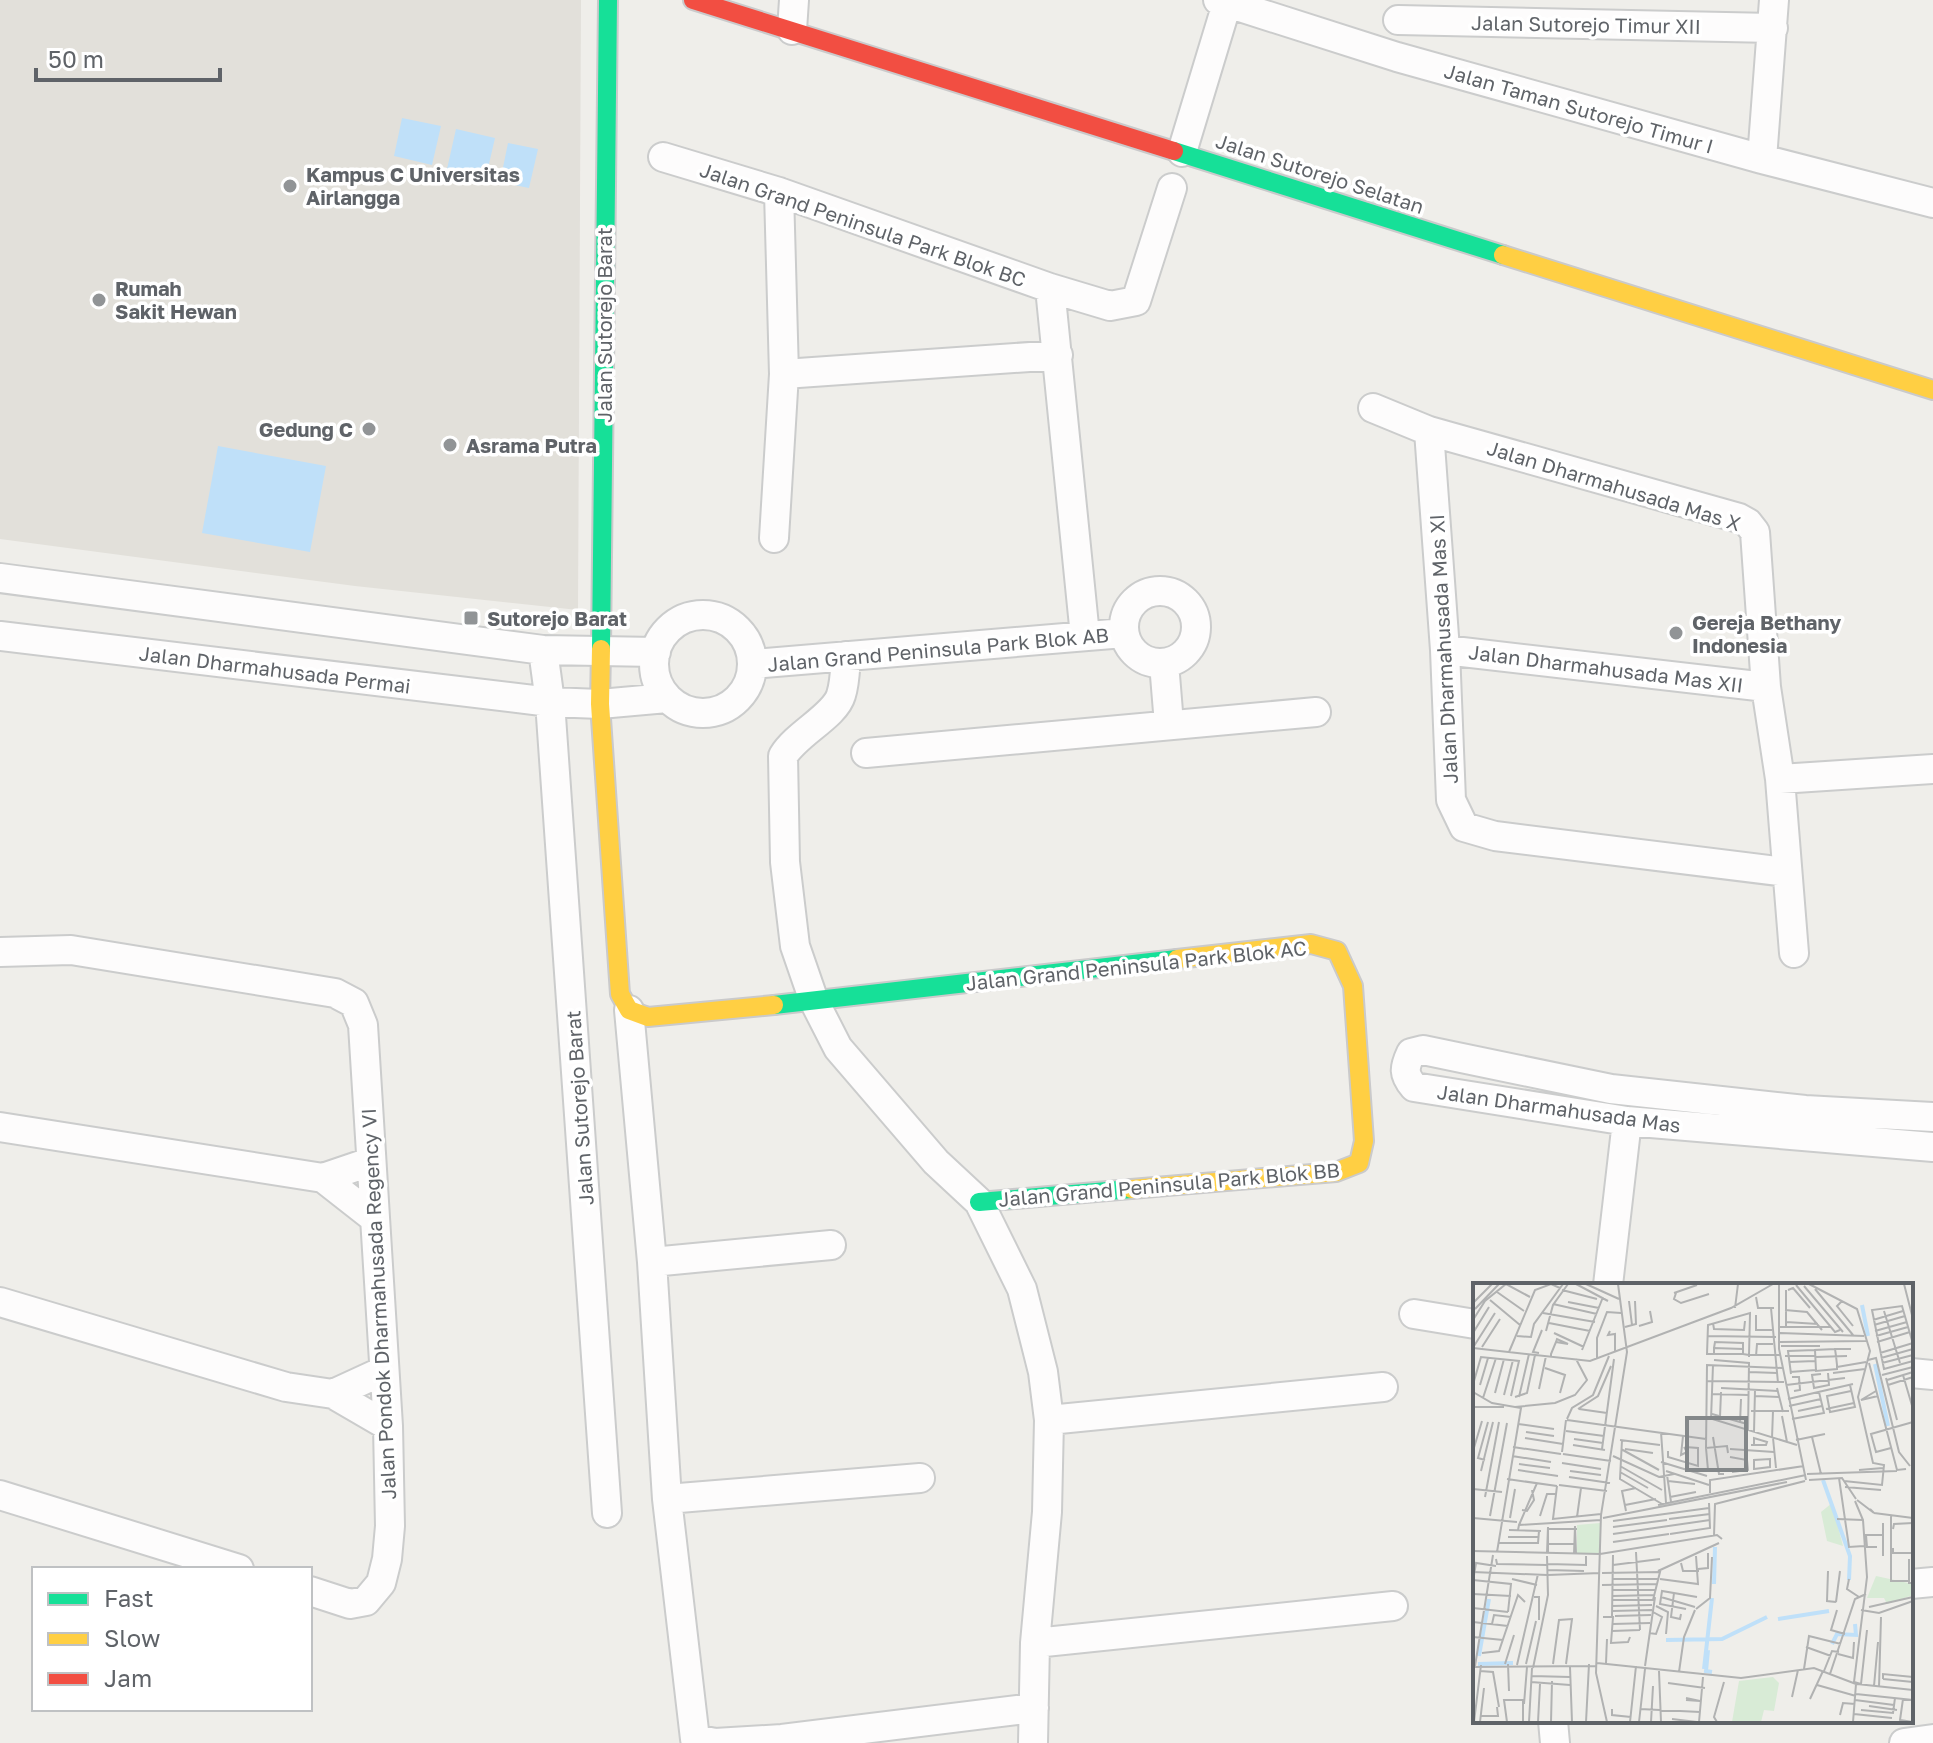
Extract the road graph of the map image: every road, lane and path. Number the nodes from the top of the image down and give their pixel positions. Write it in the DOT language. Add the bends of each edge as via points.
graph roads {
  1 [pos="608,0"];
  2 [pos="693,0"];
  3 [pos="794,0"];
  4 [pos="1774,0"];
  5 [pos="1225,1"];
  6 [pos="1398,10"];
  7 [pos="1773,28"];
  8 [pos="792,30"];
  9 [pos="1397,57"];
  10 [pos="1182,152"];
  11 [pos="663,157"];
  12 [pos="1762,159"];
  13 [pos="1172,188"];
  14 [pos="779,192"];
  15 [pos="1933,203"];
  16 [pos="1050,288"];
  17 [pos="1058,355"];
  18 [pos="784,374"];
  19 [pos="1933,390"];
  20 [pos="1373,408"];
  21 [pos="1429,431"];
  22 [pos="774,538"];
  23 [pos="0,578"];
  24 [pos="1124,633"];
  25 [pos="0,636"];
  26 [pos="1085,636"];
  27 [pos="543,650"];
  28 [pos="602,650"];
  29 [pos="1445,650"];
  30 [pos="656,652"];
  31 [pos="846,656"];
  32 [pos="1164,663"];
  33 [pos="753,664"];
  34 [pos="1766,687"];
  35 [pos="667,698"];
  36 [pos="550,702"];
  37 [pos="600,704"];
  38 [pos="1316,712"];
  39 [pos="1169,724"];
  40 [pos="866,753"];
  41 [pos="1933,769"];
  42 [pos="1780,779"];
  43 [pos="1786,872"];
  44 [pos="0,952"];
  45 [pos="1794,953"];
  46 [pos="814,1001"];
  47 [pos="629,1010"];
  48 [pos="1933,1117"];
  49 [pos="1627,1121"];
  50 [pos="0,1127"];
  51 [pos="1933,1147"];
  52 [pos="370,1162"];
  53 [pos="1359,1163"];
  54 [pos="323,1178"];
  55 [pos="979,1202"];
  56 [pos="374,1218"];
  57 [pos="831,1245"];
  58 [pos="652,1262"];
  59 [pos="1608,1283"];
  60 [pos="0,1302"];
  61 [pos="1414,1314"];
  62 [pos="1473,1324"];
  63 [pos="383,1371"];
  64 [pos="1913,1373"];
  65 [pos="1933,1375"];
  66 [pos="1383,1387"];
  67 [pos="333,1394"];
  68 [pos="1049,1420"];
  69 [pos="388,1426"];
  70 [pos="920,1478"];
  71 [pos="0,1495"];
  72 [pos="667,1499"];
  73 [pos="607,1513"];
  74 [pos="233,1567"];
  75 [pos="1933,1582"];
  76 [pos="1913,1584"];
  77 [pos="312,1592"];
  78 [pos="1393,1606"];
  79 [pos="1035,1643"];
  80 [pos="1034,1708"];
  81 [pos="1553,1723"];
  82 [pos="1933,1739"];
  83 [pos="1033,1743"];
  84 [pos="1555,1743"];
  85 [pos="1904,1743"];
  1 -- 28 [label="street, Jalan Sutorejo Barat"];
  2 -- 8 [label="street, Jalan Sutorejo Selatan"];
  3 -- 8 [label="street"];
  4 -- 7 [label="street"];
  5 -- 9 [label="street, Jalan Taman Sutorejo Timur I"];
  5 -- 10 [label="street"];
  6 -- 7 [label="street, Jalan Sutorejo Timur XII"];
  6 -- 9 [label="street"];
  7 -- 12 [label="street"];
  8 -- 10 [label="street, Jalan Sutorejo Selatan"];
  9 -- 12 [label="street, Jalan Taman Sutorejo Timur I"];
  10 -- 19 [label="street, Jalan Sutorejo Selatan"];
  11 -- 14 [label="street, Jalan Grand Peninsula Park Blok BC"];
  12 -- 15 [label="street, Jalan Taman Sutorejo Timur I"];
  13 -- 16 [label="street" via="1136,301 1110,306"];
  14 -- 16 [label="street, Jalan Grand Peninsula Park Blok BC"];
  14 -- 18 [label="street"];
  16 -- 17 [label="street, Jalan Grand Peninsula Park Blok BC"];
  17 -- 18 [label="street"];
  17 -- 26 [label="street, Jalan Grand Peninsula Park Blok BC"];
  18 -- 22 [label="street"];
  20 -- 21 [label="street, Jalan Dharmahusada Mas X"];
  21 -- 29 [label="street, Jalan Dharmahusada Mas XI"];
  21 -- 34 [label="street, Jalan Dharmahusada Mas X" via="1748,523 1755,532"];
  23 -- 27 [label="street"];
  24 -- 26 [label="street, Jalan Grand Peninsula Park Blok AB"];
  24 -- 32 [label="street, Jalan Grand Peninsula Park Blok AB" via="1143,659"];
  24 -- 32 [label="street, Jalan Grand Peninsula Park Blok AB" via="1124,620 1136,600 1159,591 1182,598 1191,607 1197,631 1176,660"];
  25 -- 36 [label="street, Jalan Dharmahusada Permai"];
  26 -- 31 [label="street, Jalan Grand Peninsula Park Blok AB"];
  27 -- 28 [label="street"];
  27 -- 36 [label="street"];
  28 -- 30 [label="street"];
  28 -- 37 [label="street, Jalan Sutorejo Barat"];
  29 -- 34 [label="street, Jalan Dharmahusada Mas XII"];
  29 -- 43 [label="street, Jalan Dharmahusada Mas XI" via="1451,800 1464,827 1495,836"];
  30 -- 33 [label="street, Jalan Grand Peninsula Park Blok AB" via="673,626 702,616 732,624 743,635"];
  30 -- 35 [label="street" via="658,684"];
  31 -- 33 [label="street, Jalan Grand Peninsula Park Blok AB"];
  31 -- 46 [label="street" via="835,707 791,742 783,756 785,862 795,946"];
  32 -- 39 [label="street"];
  33 -- 35 [label="street, Jalan Grand Peninsula Park Blok AB" via="742,695 713,713 688,711"];
  34 -- 42 [label="street, Jalan Dharmahusada Mas X"];
  35 -- 37 [label="street, Jalan Dharmahusada Permai"];
  36 -- 37 [label="street, Jalan Dharmahusada Permai"];
  36 -- 73 [label="street, Jalan Sutorejo Barat"];
  37 -- 47 [label="street, Jalan Sutorejo Barat" via="620,994"];
  38 -- 39 [label="street"];
  39 -- 40 [label="street"];
  41 -- 42 [label="street"];
  42 -- 43 [label="street, Jalan Dharmahusada Mas X"];
  43 -- 45 [label="street, Jalan Dharmahusada Mas X"];
  44 -- 52 [label="street, Jalan Pondok Dharmahusada Regency VI" via="71,950 335,993 354,1003 363,1025"];
  46 -- 47 [label="street" via="648,1017"];
  46 -- 53 [label="street, Jalan Grand Peninsula Park Blok AC" via="1311,944 1337,951 1353,986 1364,1141"];
  46 -- 55 [label="street" via="838,1048 936,1162"];
  47 -- 58 [label="street"];
  48 -- 49 [label="street, Jalan Dharmahusada Mas" via="1805,1110 1611,1089 1423,1050 1411,1053 1404,1066 1414,1087"];
  49 -- 51 [label="street, Jalan Dharmahusada Mas"];
  49 -- 59 [label="street"];
  50 -- 54 [label="street"];
  52 -- 54 [label="street"];
  52 -- 56 [label="street, Jalan Pondok Dharmahusada Regency VI"];
  53 -- 55 [label="street, Jalan Grand Peninsula Park Blok BB" via="1336,1172"];
  54 -- 56 [label="street"];
  55 -- 68 [label="street" via="1022,1289"];
  56 -- 63 [label="street, Jalan Pondok Dharmahusada Regency VI"];
  57 -- 58 [label="street"];
  58 -- 72 [label="street"];
  60 -- 67 [label="street" via="286,1387"];
  61 -- 62 [label="street"];
  63 -- 67 [label="street"];
  63 -- 69 [label="street, Jalan Pondok Dharmahusada Regency VI"];
  64 -- 65 [label="street"];
  66 -- 68 [label="street"];
  67 -- 69 [label="street"];
  68 -- 79 [label="street"];
  69 -- 77 [label="street, Jalan Pondok Dharmahusada Regency VI" via="390,1526 381,1583 366,1601 350,1604"];
  70 -- 72 [label="street"];
  71 -- 74 [label="street"];
  72 -- 80 [label="street" via="695,1739 782,1739"];
  75 -- 76 [label="street"];
  78 -- 79 [label="street"];
  79 -- 80 [label="street"];
  80 -- 83 [label="street"];
  81 -- 84 [label="street"];
  82 -- 85 [label="street"];
}
